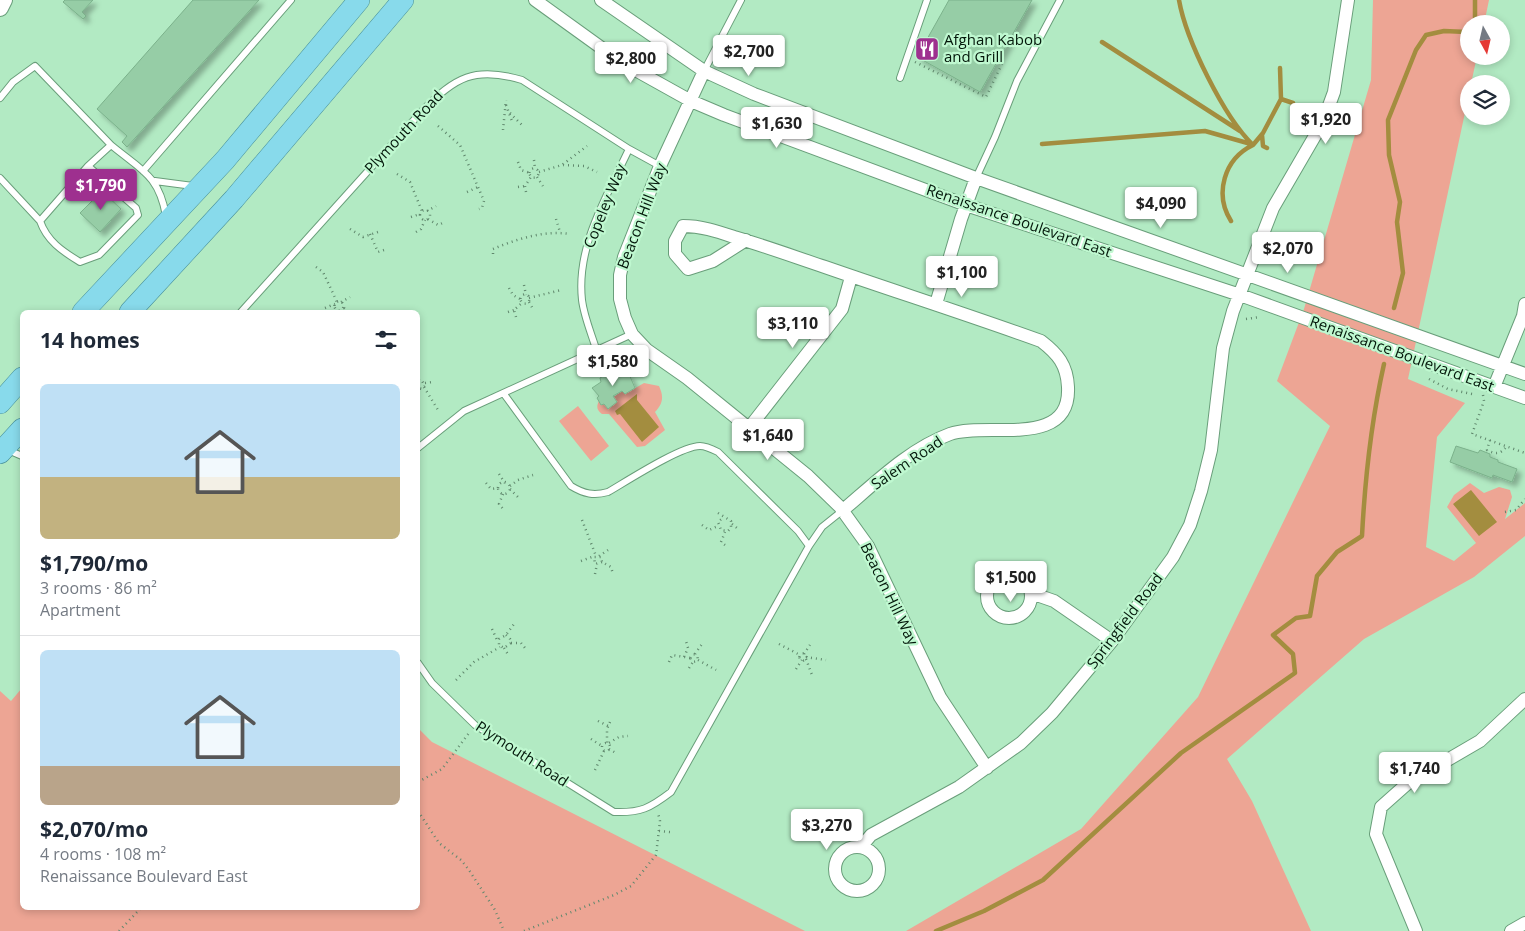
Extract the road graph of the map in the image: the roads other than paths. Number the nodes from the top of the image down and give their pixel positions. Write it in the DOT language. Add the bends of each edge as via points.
graph roads {
  1 [pos="4,0"];
  2 [pos="291,0"];
  3 [pos="358,0"];
  4 [pos="403,0"];
  5 [pos="535,0"];
  6 [pos="601,0"];
  7 [pos="741,0"];
  8 [pos="927,0"];
  9 [pos="1060,0"];
  10 [pos="1348,0"];
  11 [pos="0,8"];
  12 [pos="704,71"];
  13 [pos="900,78"];
  14 [pos="0,98"];
  15 [pos="691,101"];
  16 [pos="111,145"];
  17 [pos="628,149"];
  18 [pos="88,166"];
  19 [pos="660,166"];
  20 [pos="143,171"];
  21 [pos="0,178"];
  22 [pos="976,178"];
  23 [pos="155,181"];
  24 [pos="202,185"];
  25 [pos="966,205"];
  26 [pos="40,221"];
  27 [pos="167,222"];
  28 [pos="746,240"];
  29 [pos="1248,274"];
  30 [pos="851,276"];
  31 [pos="1240,295"];
  32 [pos="936,304"];
  33 [pos="1525,304"];
  34 [pos="85,310"];
  35 [pos="132,310"];
  36 [pos="243,310"];
  37 [pos="632,334"];
  38 [pos="597,352"];
  39 [pos="1503,366"];
  40 [pos="1525,374"];
  41 [pos="20,380"];
  42 [pos="1494,387"];
  43 [pos="504,394"];
  44 [pos="2,398"];
  45 [pos="1525,398"];
  46 [pos="749,428"];
  47 [pos="20,433"];
  48 [pos="420,446"];
  49 [pos="9,452"];
  50 [pos="842,511"];
  51 [pos="809,546"];
  52 [pos="1031,592"];
  53 [pos="1112,641"];
  54 [pos="420,666"];
  55 [pos="1525,699"];
  56 [pos="987,768"];
  57 [pos="614,812"];
  58 [pos="861,847"];
  59 [pos="1525,923"];
  60 [pos="1416,931"];
  61 [pos="1511,931"];
  1 -- 11 [label="street"];
  2 -- 20 [label="lane"];
  3 -- 24 [label="highway"];
  4 -- 35 [label="highway" via="234,198"];
  5 -- 15 [label="street, Renaissance Boulevard East" via="621,62"];
  6 -- 12 [label="street, Renaissance Boulevard East"];
  7 -- 12 [label="lane"];
  8 -- 13 [label="lane"];
  9 -- 22 [label="lane" via="1017,81"];
  10 -- 29 [label="street, Springfield Road" via="1334,92 1323,122 1273,208"];
  12 -- 15 [label="street, Beacon Hill Way"];
  12 -- 22 [label="street, Renaissance Boulevard East" via="754,94"];
  14 -- 16 [label="lane" via="13,82 36,66"];
  15 -- 19 [label="street, Beacon Hill Way"];
  15 -- 25 [label="street, Renaissance Boulevard East"];
  16 -- 18 [label="lane"];
  16 -- 20 [label="lane"];
  17 -- 19 [label="lane, Plymouth Road"];
  17 -- 36 [label="lane, Plymouth Road" via="522,80 483,73 463,78 443,89 422,110"];
  17 -- 38 [label="lane, Copeley Way" via="586,249 582,301"];
  18 -- 26 [label="lane"];
  18 -- 26 [label="lane" via="136,208 138,215 99,255 80,262 44,235"];
  19 -- 37 [label="street, Beacon Hill Way" via="624,256 620,275 620,299"];
  20 -- 23 [label="lane"];
  21 -- 26 [label="lane"];
  22 -- 25 [label="street"];
  22 -- 29 [label="street, Renaissance Boulevard East"];
  23 -- 24 [label="lane"];
  23 -- 27 [label="lane" via="163,198"];
  24 -- 27 [label="highway"];
  25 -- 31 [label="street, Renaissance Boulevard East"];
  25 -- 32 [label="street"];
  27 -- 34 [label="highway"];
  28 -- 28 [label="street, Salem Road" via="698,226 682,226 675,241 675,254 688,269 713,261"];
  28 -- 30 [label="street, Salem Road"];
  29 -- 31 [label="street, Springfield Road"];
  29 -- 39 [label="street, Renaissance Boulevard East"];
  30 -- 32 [label="street, Salem Road"];
  30 -- 46 [label="street" via="842,309"];
  31 -- 42 [label="street, Renaissance Boulevard East"];
  31 -- 53 [label="street, Springfield Road" via="1223,348 1211,450 1190,525 1173,557"];
  32 -- 50 [label="street, Salem Road" via="1041,341 1055,352 1064,363 1068,379 1064,409 1056,420 1025,431 973,430 951,434 892,469"];
  33 -- 39 [label="street"];
  37 -- 38 [label="lane"];
  37 -- 46 [label="street, Beacon Hill Way" via="647,350"];
  38 -- 43 [label="lane"];
  39 -- 40 [label="street, Renaissance Boulevard East"];
  39 -- 42 [label="street"];
  41 -- 44 [label="highway"];
  42 -- 45 [label="street, Renaissance Boulevard East"];
  43 -- 48 [label="lane" via="464,411"];
  43 -- 51 [label="lane" via="572,486 580,492 597,495 608,492 684,450 709,447 745,478"];
  46 -- 50 [label="street, Beacon Hill Way" via="808,476"];
  47 -- 49 [label="highway"];
  50 -- 51 [label="lane, Salem Road" via="822,527"];
  50 -- 56 [label="street, Beacon Hill Way" via="868,546 940,698"];
  51 -- 57 [label="lane, Salem Road" via="671,792 637,813"];
  52 -- 53 [label="street" via="1054,601"];
  53 -- 56 [label="street, Springfield Road" via="1052,713 1021,743"];
  54 -- 57 [label="lane, Plymouth Road" via="432,683 475,724"];
  55 -- 60 [label="street" via="1480,741 1408,782 1381,807 1376,834"];
  56 -- 58 [label="street, Springfield Road" via="960,787 871,835"];
  59 -- 61 [label="street"];
}
